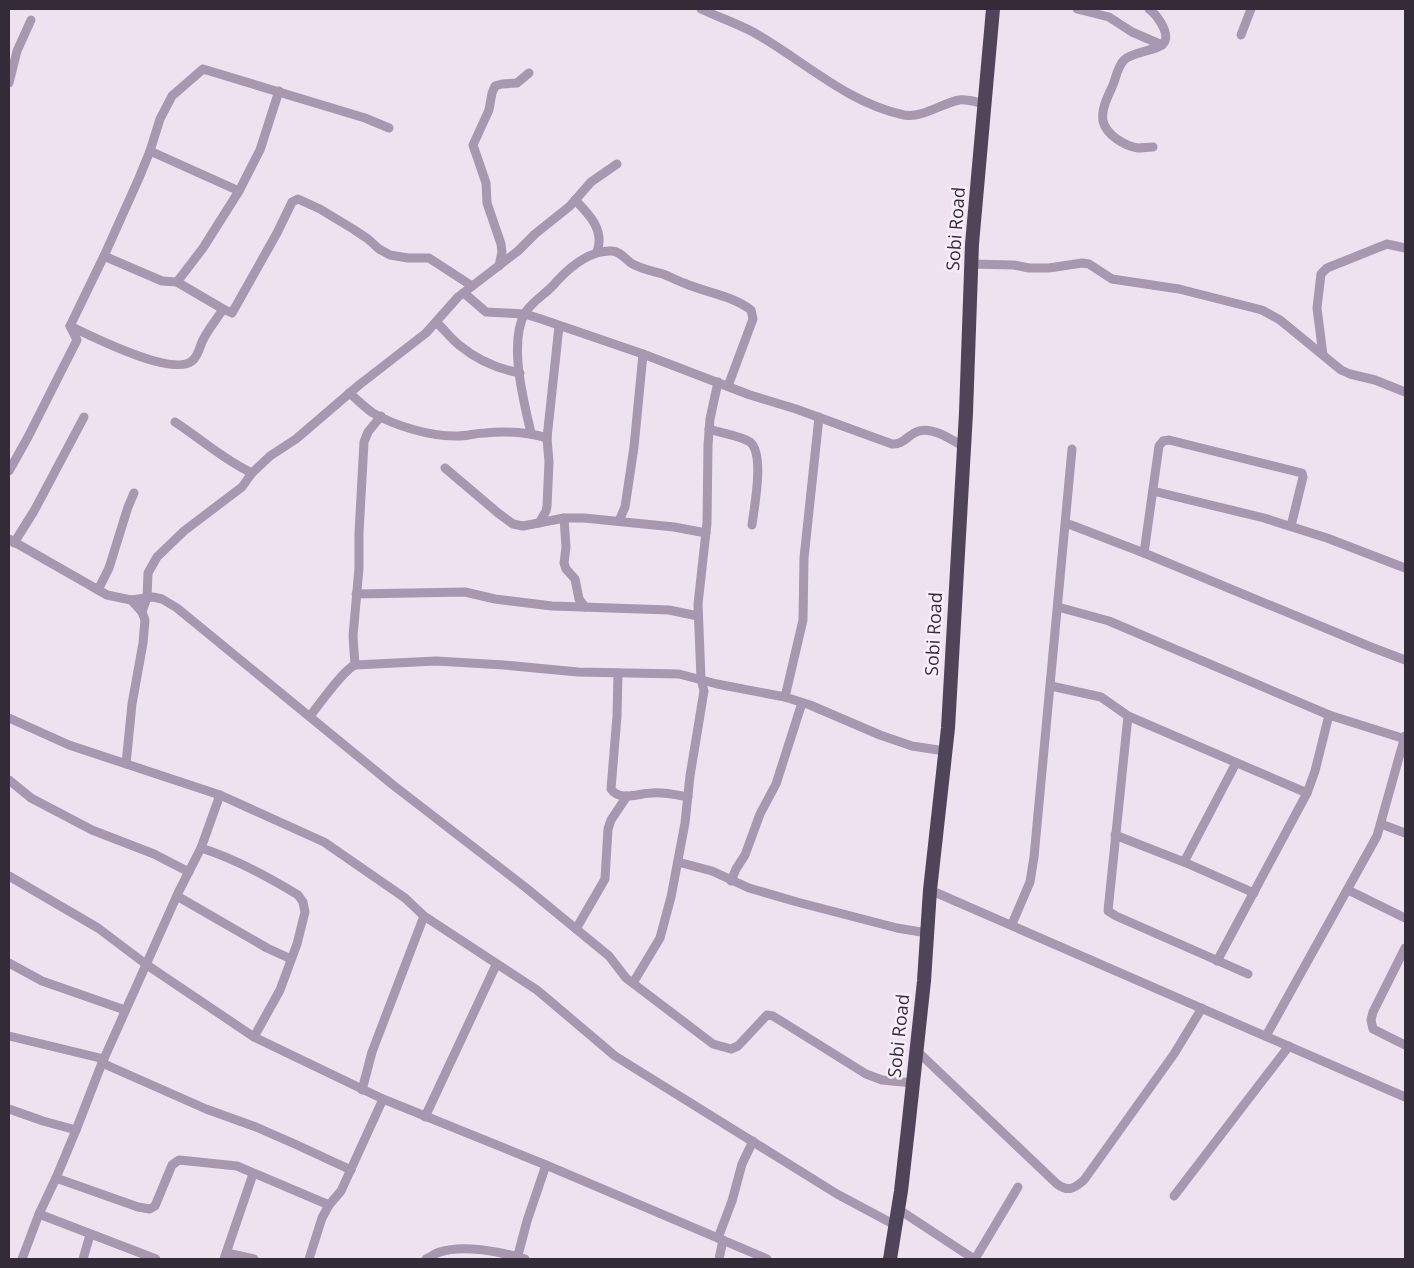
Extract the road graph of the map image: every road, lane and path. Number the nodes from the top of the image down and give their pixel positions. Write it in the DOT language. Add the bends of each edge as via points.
graph roads {
  1 [pos="701,9"];
  2 [pos="993,9"];
  3 [pos="1076,9"];
  4 [pos="1149,9"];
  5 [pos="1251,9"];
  6 [pos="31,20"];
  7 [pos="1241,35"];
  8 [pos="1162,45"];
  9 [pos="528,73"];
  10 [pos="9,84"];
  11 [pos="279,91"];
  12 [pos="985,104"];
  13 [pos="389,128"];
  14 [pos="1153,147"];
  15 [pos="150,151"];
  16 [pos="617,164"];
  17 [pos="239,191"];
  18 [pos="576,200"];
  19 [pos="1405,248"];
  20 [pos="597,252"];
  21 [pos="104,256"];
  22 [pos="971,264"];
  23 [pos="499,266"];
  24 [pos="177,282"];
  25 [pos="472,286"];
  26 [pos="464,293"];
  27 [pos="223,309"];
  28 [pos="525,314"];
  29 [pos="436,322"];
  30 [pos="70,326"];
  31 [pos="559,326"];
  32 [pos="643,354"];
  33 [pos="1322,355"];
  34 [pos="520,373"];
  35 [pos="718,382"];
  36 [pos="728,386"];
  37 [pos="1405,392"];
  38 [pos="349,393"];
  39 [pos="380,416"];
  40 [pos="84,417"];
  41 [pos="819,418"];
  42 [pos="175,422"];
  43 [pos="710,429"];
  44 [pos="531,433"];
  45 [pos="547,438"];
  46 [pos="964,447"];
  47 [pos="1072,449"];
  48 [pos="445,468"];
  49 [pos="9,471"];
  50 [pos="252,473"];
  51 [pos="1153,491"];
  52 [pos="134,493"];
  53 [pos="624,507"];
  54 [pos="546,511"];
  55 [pos="561,518"];
  56 [pos="619,521"];
  57 [pos="539,523"];
  58 [pos="635,523"];
  59 [pos="1066,523"];
  60 [pos="752,525"];
  61 [pos="1291,526"];
  62 [pos="706,533"];
  63 [pos="12,541"];
  64 [pos="1144,553"];
  65 [pos="1405,568"];
  66 [pos="98,590"];
  67 [pos="356,594"];
  68 [pos="147,597"];
  69 [pos="131,600"];
  70 [pos="585,606"];
  71 [pos="1058,607"];
  72 [pos="142,612"];
  73 [pos="698,616"];
  74 [pos="1405,660"];
  75 [pos="354,665"];
  76 [pos="618,673"];
  77 [pos="701,679"];
  78 [pos="1051,686"];
  79 [pos="784,697"];
  80 [pos="802,703"];
  81 [pos="1329,715"];
  82 [pos="310,716"];
  83 [pos="1128,716"];
  84 [pos="9,718"];
  85 [pos="1405,738"];
  86 [pos="944,751"];
  87 [pos="1236,763"];
  88 [pos="126,764"];
  89 [pos="9,780"];
  90 [pos="1307,793"];
  91 [pos="220,795"];
  92 [pos="626,796"];
  93 [pos="688,797"];
  94 [pos="1381,824"];
  95 [pos="1405,833"];
  96 [pos="1115,835"];
  97 [pos="201,848"];
  98 [pos="678,862"];
  99 [pos="1184,862"];
  100 [pos="189,872"];
  101 [pos="9,876"];
  102 [pos="731,881"];
  103 [pos="930,890"];
  104 [pos="1348,890"];
  105 [pos="1254,893"];
  106 [pos="177,896"];
  107 [pos="424,916"];
  108 [pos="1405,918"];
  109 [pos="1012,924"];
  110 [pos="576,929"];
  111 [pos="927,933"];
  112 [pos="1405,948"];
  113 [pos="291,959"];
  114 [pos="1217,961"];
  115 [pos="9,963"];
  116 [pos="147,965"];
  117 [pos="496,965"];
  118 [pos="1248,974"];
  119 [pos="633,983"];
  120 [pos="1202,1008"];
  121 [pos="125,1010"];
  122 [pos="9,1036"];
  123 [pos="1266,1036"];
  124 [pos="254,1037"];
  125 [pos="1405,1045"];
  126 [pos="1289,1046"];
  127 [pos="917,1051"];
  128 [pos="102,1061"];
  129 [pos="914,1083"];
  130 [pos="362,1090"];
  131 [pos="1405,1097"];
  132 [pos="383,1099"];
  133 [pos="9,1109"];
  134 [pos="425,1117"];
  135 [pos="76,1130"];
  136 [pos="752,1141"];
  137 [pos="546,1165"];
  138 [pos="351,1170"];
  139 [pos="253,1174"];
  140 [pos="56,1178"];
  141 [pos="1018,1187"];
  142 [pos="1174,1196"];
  143 [pos="329,1205"];
  144 [pos="898,1209"];
  145 [pos="39,1214"];
  146 [pos="895,1225"];
  147 [pos="90,1235"];
  148 [pos="721,1239"];
  149 [pos="226,1256"];
  150 [pos="520,1258"];
  151 [pos="22,1259"];
  152 [pos="83,1259"];
  153 [pos="156,1259"];
  154 [pos="254,1259"];
  155 [pos="309,1259"];
  156 [pos="426,1259"];
  157 [pos="719,1259"];
  158 [pos="767,1259"];
  159 [pos="890,1259"];
  160 [pos="975,1259"];
  1 -- 12 [label="street" via="754,33 851,95 880,108 916,116 958,100"];
  2 -- 12 [label="highway, Sobi Road"];
  3 -- 8 [label="street" via="1110,17 1132,32"];
  4 -- 8 [label="street" via="1154,12 1166,36"];
  5 -- 7 [label="street"];
  6 -- 10 [label="street" via="17,51"];
  8 -- 14 [label="street" via="1125,59 1103,112 1103,123 1121,142 1138,148"];
  9 -- 23 [label="street" via="517,83 495,86 489,110 473,145 501,244"];
  11 -- 13 [label="street"];
  11 -- 15 [label="street" via="203,69 172,96 160,119"];
  11 -- 17 [label="street" via="260,150"];
  12 -- 22 [label="highway, Sobi Road"];
  15 -- 17 [label="street"];
  15 -- 21 [label="street"];
  16 -- 18 [label="street" via="591,182"];
  17 -- 24 [label="street"];
  18 -- 20 [label="street" via="595,222 600,245"];
  18 -- 23 [label="street"];
  19 -- 33 [label="street" via="1387,244 1327,268 1321,274 1317,308"];
  20 -- 28 [label="street" via="577,262"];
  20 -- 36 [label="street" via="615,251 639,267 723,295 752,310 753,319"];
  21 -- 24 [label="street" via="162,281"];
  21 -- 30 [label="street"];
  22 -- 33 [label="street" via="1049,268 1089,264 1112,280 1179,289 1262,310 1280,320"];
  22 -- 46 [label="highway, Sobi Road"];
  23 -- 25 [label="street"];
  24 -- 27 [label="street"];
  25 -- 26 [label="street"];
  25 -- 27 [label="street" via="429,258 390,255 298,199 292,202 232,313"];
  26 -- 28 [label="street" via="486,312"];
  26 -- 29 [label="street"];
  27 -- 30 [label="street" via="204,338 198,355 190,363 179,365 124,352"];
  28 -- 31 [label="street"];
  28 -- 34 [label="street" via="517,343"];
  29 -- 34 [label="street" via="459,345 480,359"];
  29 -- 38 [label="street"];
  30 -- 49 [label="street" via="77,340"];
  31 -- 32 [label="street"];
  31 -- 45 [label="street"];
  32 -- 35 [label="street"];
  32 -- 53 [label="street" via="634,447"];
  33 -- 37 [label="street" via="1350,374 1380,381"];
  34 -- 44 [label="street"];
  35 -- 36 [label="street"];
  35 -- 43 [label="street"];
  36 -- 41 [label="street"];
  38 -- 39 [label="street"];
  38 -- 50 [label="street"];
  39 -- 44 [label="street" via="443,436 486,432"];
  39 -- 67 [label="street" via="364,442"];
  40 -- 63 [label="street" via="38,503"];
  41 -- 46 [label="street" via="892,444 898,445 919,431 926,431"];
  41 -- 79 [label="street" via="804,558 803,620"];
  42 -- 50 [label="street"];
  43 -- 60 [label="street" via="749,442 755,448 758,474"];
  43 -- 62 [label="street"];
  44 -- 45 [label="street"];
  45 -- 54 [label="street"];
  46 -- 86 [label="highway, Sobi Road"];
  47 -- 59 [label="street"];
  48 -- 57 [label="street" via="514,524"];
  50 -- 68 [label="street" via="242,487 184,531 157,557 148,574"];
  51 -- 61 [label="street"];
  51 -- 61 [label="street" via="1158,446 1163,441 1282,468 1303,474"];
  51 -- 64 [label="street"];
  52 -- 66 [label="street" via="109,568"];
  53 -- 56 [label="street"];
  53 -- 58 [label="street"];
  54 -- 55 [label="street"];
  54 -- 57 [label="street"];
  55 -- 56 [label="street"];
  55 -- 57 [label="street"];
  55 -- 70 [label="street" via="566,547 564,563 575,579 579,599"];
  56 -- 58 [label="street"];
  58 -- 62 [label="street"];
  59 -- 64 [label="street"];
  59 -- 71 [label="street"];
  61 -- 65 [label="street"];
  62 -- 73 [label="street"];
  63 -- 66 [label="street"];
  64 -- 74 [label="street"];
  66 -- 69 [label="street"];
  67 -- 70 [label="street" via="466,592 552,606"];
  67 -- 75 [label="street"];
  68 -- 69 [label="street"];
  68 -- 72 [label="street"];
  68 -- 82 [label="street" via="162,599 177,608"];
  69 -- 72 [label="street"];
  70 -- 73 [label="street" via="669,610"];
  71 -- 78 [label="street"];
  71 -- 81 [label="street" via="1109,620"];
  72 -- 88 [label="street" via="144,643 132,704"];
  73 -- 77 [label="street"];
  75 -- 76 [label="street" via="436,661"];
  75 -- 82 [label="street"];
  76 -- 77 [label="street" via="679,674"];
  76 -- 92 [label="street" via="611,789 615,794"];
  77 -- 79 [label="street"];
  77 -- 93 [label="street" via="704,691"];
  78 -- 83 [label="street" via="1101,697"];
  78 -- 109 [label="street" via="1030,882"];
  79 -- 80 [label="street"];
  80 -- 86 [label="street" via="912,746"];
  80 -- 102 [label="street" via="776,784"];
  81 -- 85 [label="street"];
  81 -- 90 [label="street"];
  82 -- 110 [label="street"];
  83 -- 87 [label="street"];
  83 -- 96 [label="street"];
  84 -- 88 [label="street" via="69,745"];
  85 -- 94 [label="street"];
  86 -- 103 [label="highway, Sobi Road"];
  87 -- 90 [label="street"];
  87 -- 99 [label="street"];
  88 -- 91 [label="street"];
  89 -- 100 [label="street" via="31,798 92,830 154,854"];
  90 -- 105 [label="street"];
  91 -- 97 [label="street"];
  91 -- 107 [label="street" via="324,842 405,898"];
  92 -- 93 [label="street" via="653,793"];
  92 -- 110 [label="street" via="608,829 605,879"];
  93 -- 98 [label="street"];
  94 -- 95 [label="street"];
  94 -- 104 [label="street"];
  96 -- 99 [label="street"];
  96 -- 114 [label="street" via="1110,913"];
  97 -- 100 [label="street"];
  97 -- 113 [label="street" via="250,867 298,895 305,912"];
  98 -- 102 [label="street" via="712,871"];
  98 -- 119 [label="street" via="660,938"];
  99 -- 105 [label="street"];
  100 -- 106 [label="street"];
  101 -- 116 [label="street" via="98,928"];
  102 -- 111 [label="street" via="797,902"];
  103 -- 109 [label="street"];
  103 -- 111 [label="highway, Sobi Road"];
  104 -- 108 [label="street"];
  104 -- 123 [label="street"];
  105 -- 114 [label="street"];
  106 -- 113 [label="street"];
  106 -- 116 [label="street"];
  107 -- 117 [label="street"];
  107 -- 130 [label="street" via="372,1052"];
  109 -- 120 [label="street"];
  110 -- 119 [label="street" via="609,956"];
  111 -- 127 [label="highway, Sobi Road"];
  112 -- 125 [label="street" via="1372,1012 1371,1020 1373,1029"];
  113 -- 124 [label="street" via="280,990"];
  114 -- 118 [label="street"];
  115 -- 121 [label="street" via="42,981"];
  116 -- 121 [label="street"];
  116 -- 124 [label="street"];
  117 -- 134 [label="street"];
  117 -- 136 [label="street" via="537,990 615,1056"];
  119 -- 129 [label="street" via="718,1046 731,1049 738,1046 767,1015 773,1016 866,1074 882,1080"];
  120 -- 123 [label="street"];
  120 -- 127 [label="street" via="1174,1054 1084,1180 1070,1189 1058,1184"];
  121 -- 128 [label="street"];
  122 -- 128 [label="street"];
  123 -- 126 [label="street"];
  124 -- 130 [label="street"];
  126 -- 131 [label="street"];
  126 -- 142 [label="street"];
  127 -- 129 [label="highway, Sobi Road"];
  128 -- 135 [label="street"];
  128 -- 138 [label="street"];
  129 -- 144 [label="highway, Sobi Road"];
  130 -- 132 [label="street"];
  132 -- 134 [label="street"];
  132 -- 138 [label="street"];
  133 -- 135 [label="street"];
  134 -- 137 [label="street"];
  135 -- 140 [label="street"];
  136 -- 146 [label="street" via="837,1194"];
  136 -- 148 [label="street" via="742,1164"];
  137 -- 148 [label="street"];
  137 -- 150 [label="street" via="527,1221"];
  138 -- 143 [label="street" via="341,1191"];
  139 -- 140 [label="street" via="238,1166 179,1160 172,1165 159,1200 150,1209"];
  139 -- 143 [label="street"];
  139 -- 149 [label="street"];
  140 -- 145 [label="street"];
  141 -- 160 [label="street"];
  143 -- 155 [label="street"];
  144 -- 146 [label="highway, Sobi Road"];
  144 -- 160 [label="street"];
  145 -- 147 [label="street"];
  145 -- 151 [label="street"];
  146 -- 159 [label="highway, Sobi Road"];
  147 -- 152 [label="street"];
  147 -- 153 [label="street"];
  148 -- 157 [label="street"];
  148 -- 158 [label="street"];
  149 -- 154 [label="street"];
  150 -- 156 [label="street" via="459,1248 439,1252"];
}
